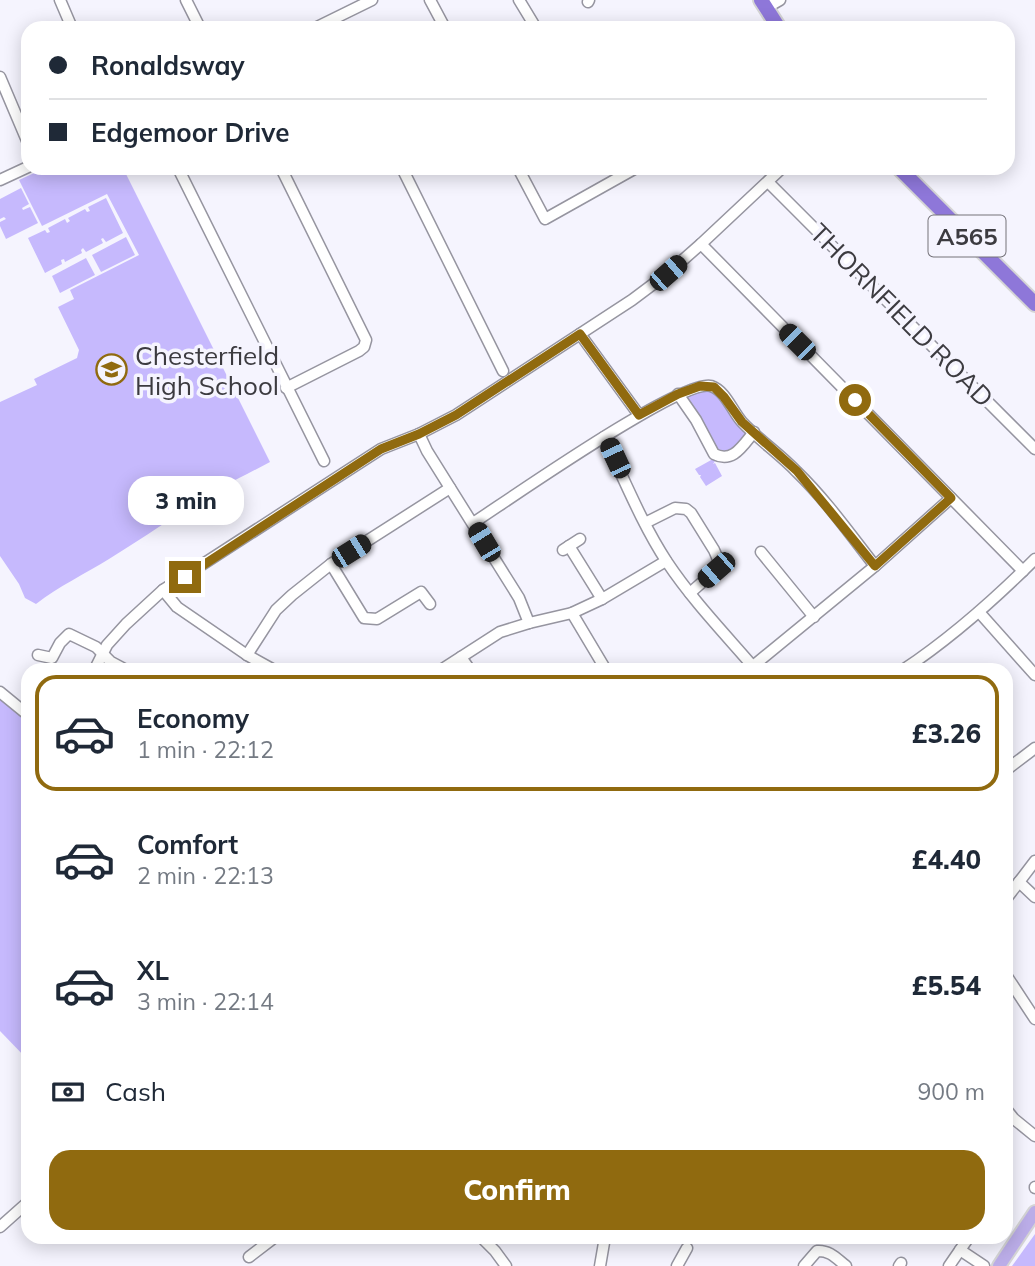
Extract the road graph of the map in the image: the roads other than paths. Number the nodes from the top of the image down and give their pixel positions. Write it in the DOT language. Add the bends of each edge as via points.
graph roads {
  1 [pos="60,0"];
  2 [pos="186,0"];
  3 [pos="430,0"];
  4 [pos="519,0"];
  5 [pos="780,0"];
  6 [pos="364,2"];
  7 [pos="764,4"];
  8 [pos="69,21"];
  9 [pos="196,21"];
  10 [pos="336,21"];
  11 [pos="441,21"];
  12 [pos="532,21"];
  13 [pos="775,21"];
  14 [pos="0,77"];
  15 [pos="21,126"];
  16 [pos="21,170"];
  17 [pos="181,175"];
  18 [pos="284,175"];
  19 [pos="405,175"];
  20 [pos="522,175"];
  21 [pos="617,175"];
  22 [pos="775,175"];
  23 [pos="906,175"];
  24 [pos="0,180"];
  25 [pos="768,182"];
  26 [pos="701,244"];
  27 [pos="1035,303"];
  28 [pos="580,334"];
  29 [pos="503,371"];
  30 [pos="286,388"];
  31 [pos="678,394"];
  32 [pos="639,415"];
  33 [pos="754,432"];
  34 [pos="419,434"];
  35 [pos="604,437"];
  36 [pos="1035,449"];
  37 [pos="324,461"];
  38 [pos="450,488"];
  39 [pos="951,498"];
  40 [pos="473,523"];
  41 [pos="645,523"];
  42 [pos="580,539"];
  43 [pos="761,552"];
  44 [pos="1035,559"];
  45 [pos="666,561"];
  46 [pos="331,564"];
  47 [pos="875,566"];
  48 [pos="1023,571"];
  49 [pos="163,590"];
  50 [pos="690,593"];
  51 [pos="602,598"];
  52 [pos="430,604"];
  53 [pos="979,612"];
  54 [pos="572,613"];
  55 [pos="814,617"];
  56 [pos="529,623"];
  57 [pos="38,654"];
  58 [pos="103,654"];
  59 [pos="247,654"];
  60 [pos="461,657"];
  61 [pos="98,663"];
  62 [pos="113,663"];
  63 [pos="262,663"];
  64 [pos="452,663"];
  65 [pos="465,663"];
  66 [pos="602,663"];
  67 [pos="751,663"];
  68 [pos="761,663"];
  69 [pos="914,663"];
  70 [pos="1035,676"];
  71 [pos="0,692"];
  72 [pos="21,709"];
  73 [pos="1035,748"];
  74 [pos="1013,765"];
  75 [pos="1035,861"];
  76 [pos="1019,883"];
  77 [pos="1013,890"];
  78 [pos="1035,897"];
  79 [pos="1013,986"];
  80 [pos="1035,1019"];
  81 [pos="1013,1118"];
  82 [pos="1035,1136"];
  83 [pos="21,1208"];
  84 [pos="1035,1212"];
  85 [pos="0,1227"];
  86 [pos="265,1244"];
  87 [pos="488,1244"];
  88 [pos="604,1244"];
  89 [pos="965,1244"];
  90 [pos="687,1248"];
  91 [pos="960,1250"];
  92 [pos="249,1257"];
  93 [pos="506,1266"];
  94 [pos="600,1266"];
  95 [pos="677,1266"];
  96 [pos="804,1266"];
  97 [pos="846,1266"];
  98 [pos="949,1266"];
  99 [pos="984,1266"];
  100 [pos="999,1266"];
  1 -- 8 [label="street"];
  2 -- 9 [label="street"];
  3 -- 11 [label="street"];
  4 -- 12 [label="street"];
  5 -- 7 [label="street"];
  6 -- 10 [label="street"];
  7 -- 13 [label="highway"];
  14 -- 15 [label="street"];
  16 -- 24 [label="street"];
  17 -- 30 [label="street"];
  18 -- 30 [label="street" via="366,340 359,351"];
  19 -- 29 [label="street"];
  20 -- 21 [label="street" via="545,219"];
  22 -- 25 [label="street"];
  23 -- 27 [label="highway, A565"];
  25 -- 26 [label="street"];
  25 -- 36 [label="street, THORNFIELD ROAD"];
  26 -- 28 [label="street" via="632,300"];
  26 -- 39 [label="street"];
  28 -- 32 [label="street"];
  28 -- 34 [label="street"];
  30 -- 37 [label="street"];
  31 -- 32 [label="street"];
  31 -- 33 [label="street" via="700,386 714,387"];
  31 -- 33 [label="street" via="717,456 735,455"];
  32 -- 35 [label="street"];
  33 -- 47 [label="street" via="797,471"];
  34 -- 38 [label="street"];
  34 -- 49 [label="street" via="381,449"];
  35 -- 40 [label="street"];
  35 -- 41 [label="street"];
  38 -- 40 [label="street"];
  38 -- 46 [label="street"];
  39 -- 47 [label="street"];
  39 -- 48 [label="street"];
  40 -- 56 [label="street"];
  41 -- 45 [label="street"];
  41 -- 50 [label="street" via="681,507 703,531 720,564"];
  42 -- 51 [label="street" via="566,548"];
  43 -- 55 [label="street"];
  44 -- 48 [label="street"];
  45 -- 50 [label="street"];
  45 -- 51 [label="street"];
  46 -- 52 [label="street" via="364,618 377,619 421,592"];
  46 -- 59 [label="street" via="276,610"];
  47 -- 55 [label="street"];
  48 -- 53 [label="street"];
  49 -- 58 [label="street"];
  49 -- 59 [label="street" via="177,607"];
  50 -- 67 [label="street"];
  51 -- 54 [label="street"];
  53 -- 69 [label="street"];
  53 -- 70 [label="street"];
  54 -- 56 [label="street"];
  54 -- 66 [label="street"];
  55 -- 68 [label="street"];
  56 -- 60 [label="street" via="500,632"];
  57 -- 58 [label="street" via="52,658 69,634"];
  58 -- 61 [label="street"];
  58 -- 62 [label="street"];
  59 -- 63 [label="street"];
  60 -- 64 [label="street"];
  60 -- 65 [label="street"];
  71 -- 72 [label="street"];
  73 -- 74 [label="street"];
  75 -- 76 [label="street"];
  76 -- 77 [label="street"];
  76 -- 78 [label="street"];
  79 -- 80 [label="street"];
  81 -- 82 [label="street"];
  83 -- 85 [label="street"];
  84 -- 100 [label="main road"];
  86 -- 92 [label="street"];
  87 -- 93 [label="street"];
  88 -- 94 [label="street"];
  89 -- 91 [label="street"];
  90 -- 95 [label="street"];
  91 -- 98 [label="street"];
  91 -- 99 [label="street"];
  96 -- 97 [label="street" via="817,1251 829,1252"];
}
